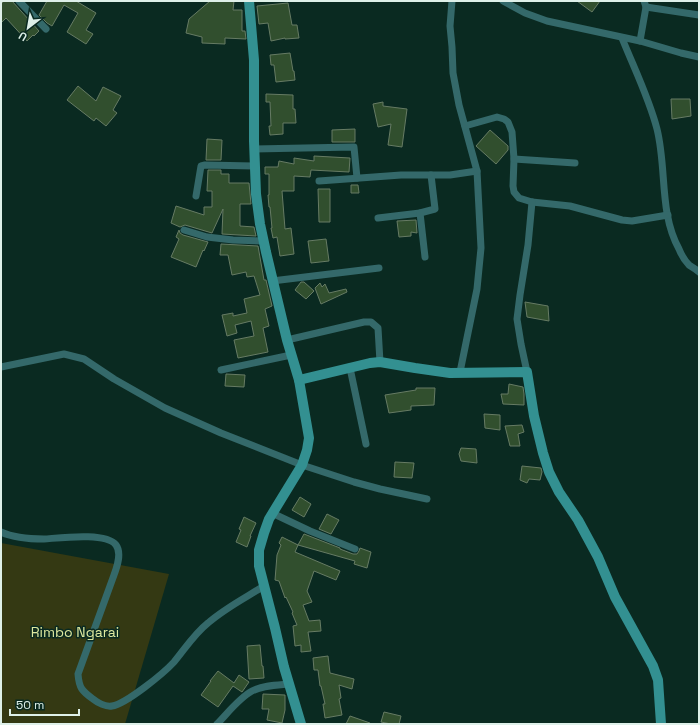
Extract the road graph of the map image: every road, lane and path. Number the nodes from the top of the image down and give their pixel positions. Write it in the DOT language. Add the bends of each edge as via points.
graph roads {
  1 [pos="19,1"];
  2 [pos="249,1"];
  3 [pos="452,1"];
  4 [pos="503,1"];
  5 [pos="645,4"];
  6 [pos="699,15"];
  7 [pos="46,29"];
  8 [pos="622,38"];
  9 [pos="640,41"];
  10 [pos="699,57"];
  11 [pos="465,126"];
  12 [pos="254,149"];
  13 [pos="514,159"];
  14 [pos="575,163"];
  15 [pos="254,166"];
  16 [pos="477,171"];
  17 [pos="431,175"];
  18 [pos="357,178"];
  19 [pos="319,181"];
  20 [pos="196,196"];
  21 [pos="532,202"];
  22 [pos="420,213"];
  23 [pos="668,215"];
  24 [pos="378,218"];
  25 [pos="184,230"];
  26 [pos="264,241"];
  27 [pos="425,257"];
  28 [pos="379,268"];
  29 [pos="699,272"];
  30 [pos="272,281"];
  31 [pos="287,340"];
  32 [pos="292,356"];
  33 [pos="380,362"];
  34 [pos="1,367"];
  35 [pos="350,368"];
  36 [pos="221,370"];
  37 [pos="460,372"];
  38 [pos="527,372"];
  39 [pos="299,380"];
  40 [pos="366,444"];
  41 [pos="302,465"];
  42 [pos="427,499"];
  43 [pos="272,514"];
  44 [pos="1,532"];
  45 [pos="354,549"];
  46 [pos="264,586"];
  47 [pos="289,684"];
  48 [pos="219,724"];
  49 [pos="300,724"];
  50 [pos="661,724"];
  1 -- 7 [label="street"];
  2 -- 12 [label="street" via="254,60"];
  3 -- 11 [label="street" via="450,26 453,73"];
  4 -- 8 [label="street" via="547,21"];
  5 -- 6 [label="street"];
  5 -- 9 [label="street"];
  8 -- 9 [label="street"];
  8 -- 23 [label="street" via="652,112 657,131"];
  9 -- 10 [label="street"];
  11 -- 13 [label="street" via="497,117 504,119 512,132"];
  11 -- 16 [label="street"];
  12 -- 15 [label="street"];
  12 -- 18 [label="street" via="354,147"];
  13 -- 14 [label="street"];
  13 -- 21 [label="street" via="514,192 519,198"];
  15 -- 20 [label="street" via="202,166"];
  15 -- 26 [label="street"];
  16 -- 17 [label="street"];
  16 -- 37 [label="street" via="480,268"];
  17 -- 18 [label="street"];
  17 -- 22 [label="street" via="435,209"];
  18 -- 19 [label="street"];
  21 -- 23 [label="street" via="570,206 632,221"];
  21 -- 38 [label="street" via="517,319"];
  22 -- 24 [label="street"];
  22 -- 27 [label="street"];
  23 -- 29 [label="street" via="674,240 681,254 688,264"];
  25 -- 26 [label="street" via="207,237"];
  26 -- 30 [label="street"];
  28 -- 30 [label="street"];
  30 -- 31 [label="street"];
  31 -- 32 [label="street"];
  31 -- 33 [label="street" via="371,322 378,328"];
  32 -- 36 [label="street"];
  32 -- 39 [label="street"];
  33 -- 35 [label="street"];
  33 -- 37 [label="street" via="450,373"];
  34 -- 41 [label="street" via="64,354 84,359 165,408"];
  35 -- 39 [label="street"];
  35 -- 40 [label="street"];
  37 -- 38 [label="street"];
  38 -- 50 [label="street" via="534,416 549,472 578,520 652,666 658,680"];
  39 -- 41 [label="street" via="309,438"];
  41 -- 42 [label="street" via="380,489"];
  41 -- 43 [label="street"];
  43 -- 45 [label="street"];
  43 -- 46 [label="street" via="259,550 259,566"];
  44 -- 46 [label="street" via="43,539 103,538 117,546 118,564 78,674 79,684 86,694 97,703 111,706 133,696 174,662 208,623"];
  46 -- 47 [label="street"];
  47 -- 48 [label="street" via="252,691"];
  47 -- 49 [label="street"];
}
